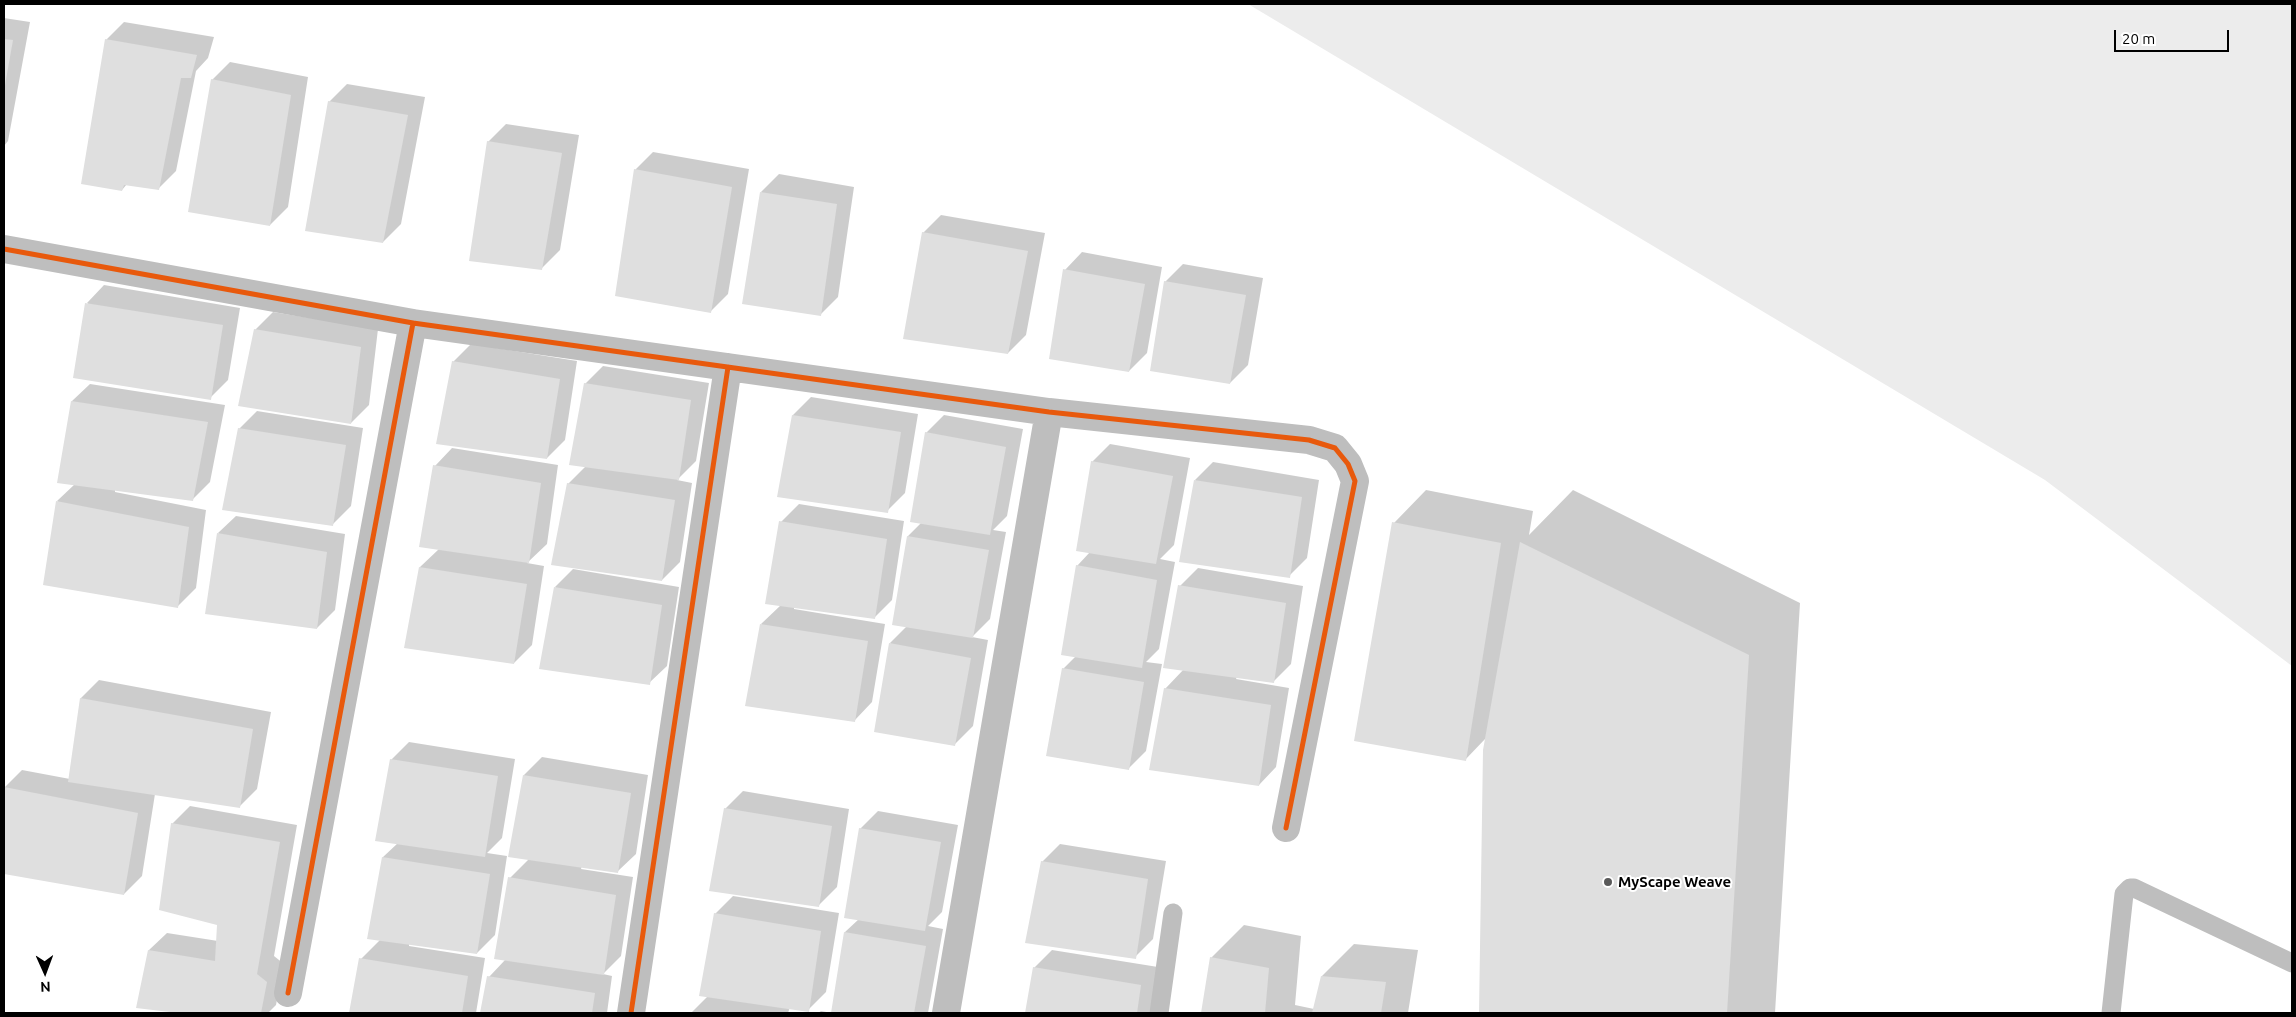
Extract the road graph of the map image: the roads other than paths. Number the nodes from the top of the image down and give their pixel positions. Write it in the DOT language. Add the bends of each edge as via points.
graph roads {
  1 [pos="4,249"];
  2 [pos="413,323"];
  3 [pos="728,367"];
  4 [pos="1049,412"];
  5 [pos="1286,828"];
  6 [pos="1173,913"];
  7 [pos="2292,963"];
  8 [pos="288,993"];
  9 [pos="631,1013"];
  10 [pos="946,1013"];
  11 [pos="1158,1013"];
  12 [pos="2111,1013"];
  1 -- 2 [label="street"];
  2 -- 3 [label="street"];
  2 -- 8 [label="street"];
  3 -- 4 [label="street"];
  3 -- 9 [label="street"];
  4 -- 5 [label="street" via="1309,440 1335,448 1348,464 1356,481"];
  4 -- 10 [label="street"];
  6 -- 11 [label="lane"];
  7 -- 12 [label="lane" via="2130,888 2124,894"];
}
